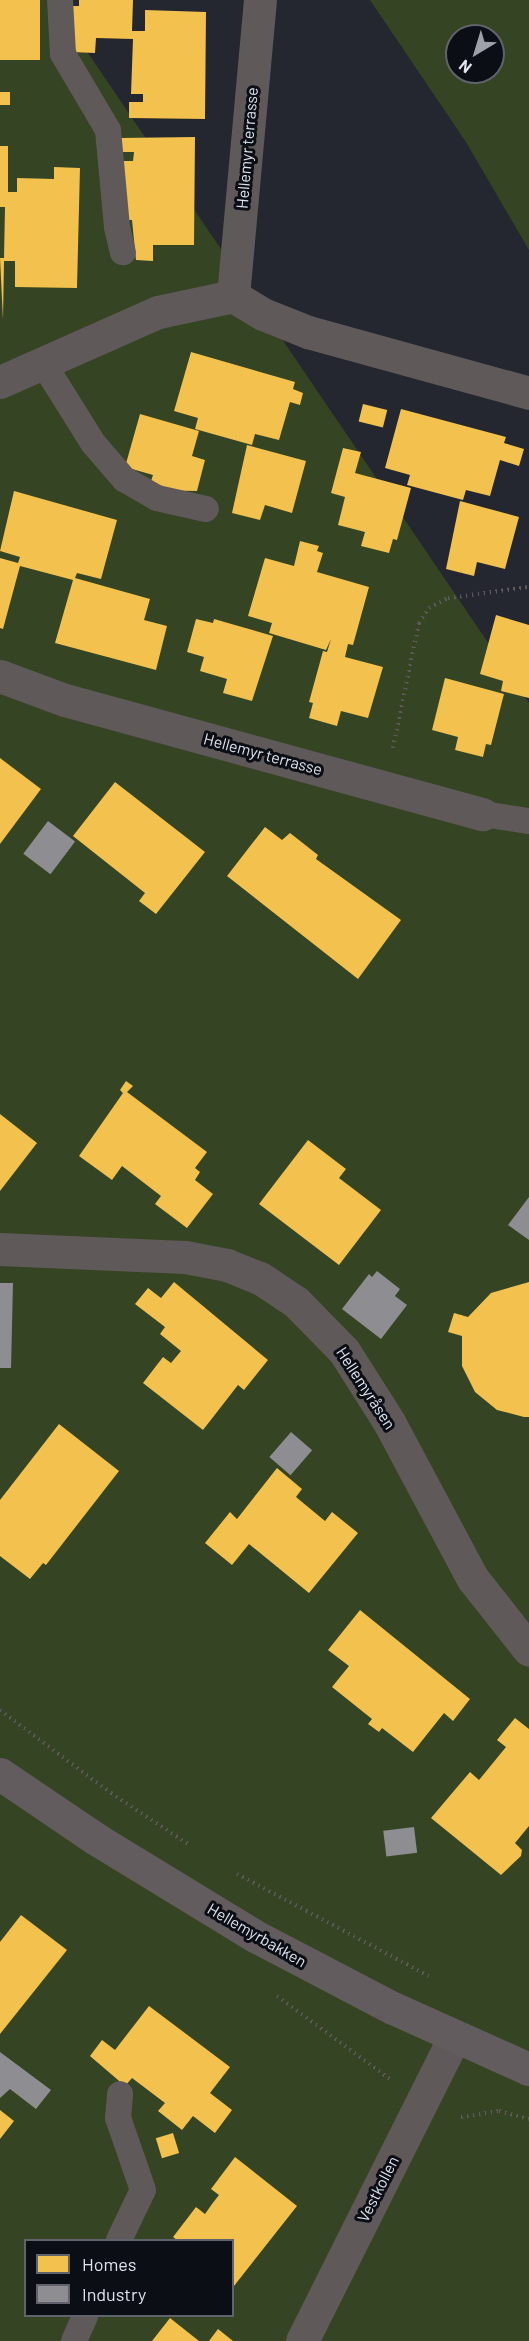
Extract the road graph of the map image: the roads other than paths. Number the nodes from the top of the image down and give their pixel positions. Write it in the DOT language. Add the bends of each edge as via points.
graph roads {
  1 [pos="60,0"];
  2 [pos="260,0"];
  3 [pos="123,252"];
  4 [pos="233,296"];
  5 [pos="43,363"];
  6 [pos="0,382"];
  7 [pos="529,393"];
  8 [pos="206,509"];
  9 [pos="0,676"];
  10 [pos="483,814"];
  11 [pos="529,821"];
  12 [pos="0,1249"];
  13 [pos="529,1650"];
  14 [pos="0,1774"];
  15 [pos="454,2037"];
  16 [pos="529,2069"];
  17 [pos="120,2094"];
  18 [pos="120,2239"];
  19 [pos="85,2317"];
  20 [pos="74,2341"];
  21 [pos="302,2341"];
  1 -- 3 [label="lane" via="63,54 108,130"];
  2 -- 4 [label="street, Hellemyr terrasse"];
  4 -- 5 [label="street" via="158,312"];
  4 -- 7 [label="street" via="262,314 308,332"];
  5 -- 6 [label="street"];
  5 -- 8 [label="lane" via="93,444 124,478 158,498"];
  9 -- 10 [label="street, Hellemyr terrasse" via="64,700"];
  10 -- 11 [label="lane, Hellemyr terrasse"];
  12 -- 13 [label="street, Hellemyråsen" via="149,1254 216,1263 260,1278 296,1302 344,1351 390,1422 473,1579"];
  14 -- 15 [label="street, Hellemyrbakken" via="96,1839 255,1936"];
  15 -- 16 [label="street, Hellemyrbakken"];
  15 -- 21 [label="street, Vestkollen"];
  17 -- 18 [label="lane" via="118,2118 143,2190"];
  19 -- 20 [label="lane"];
}
